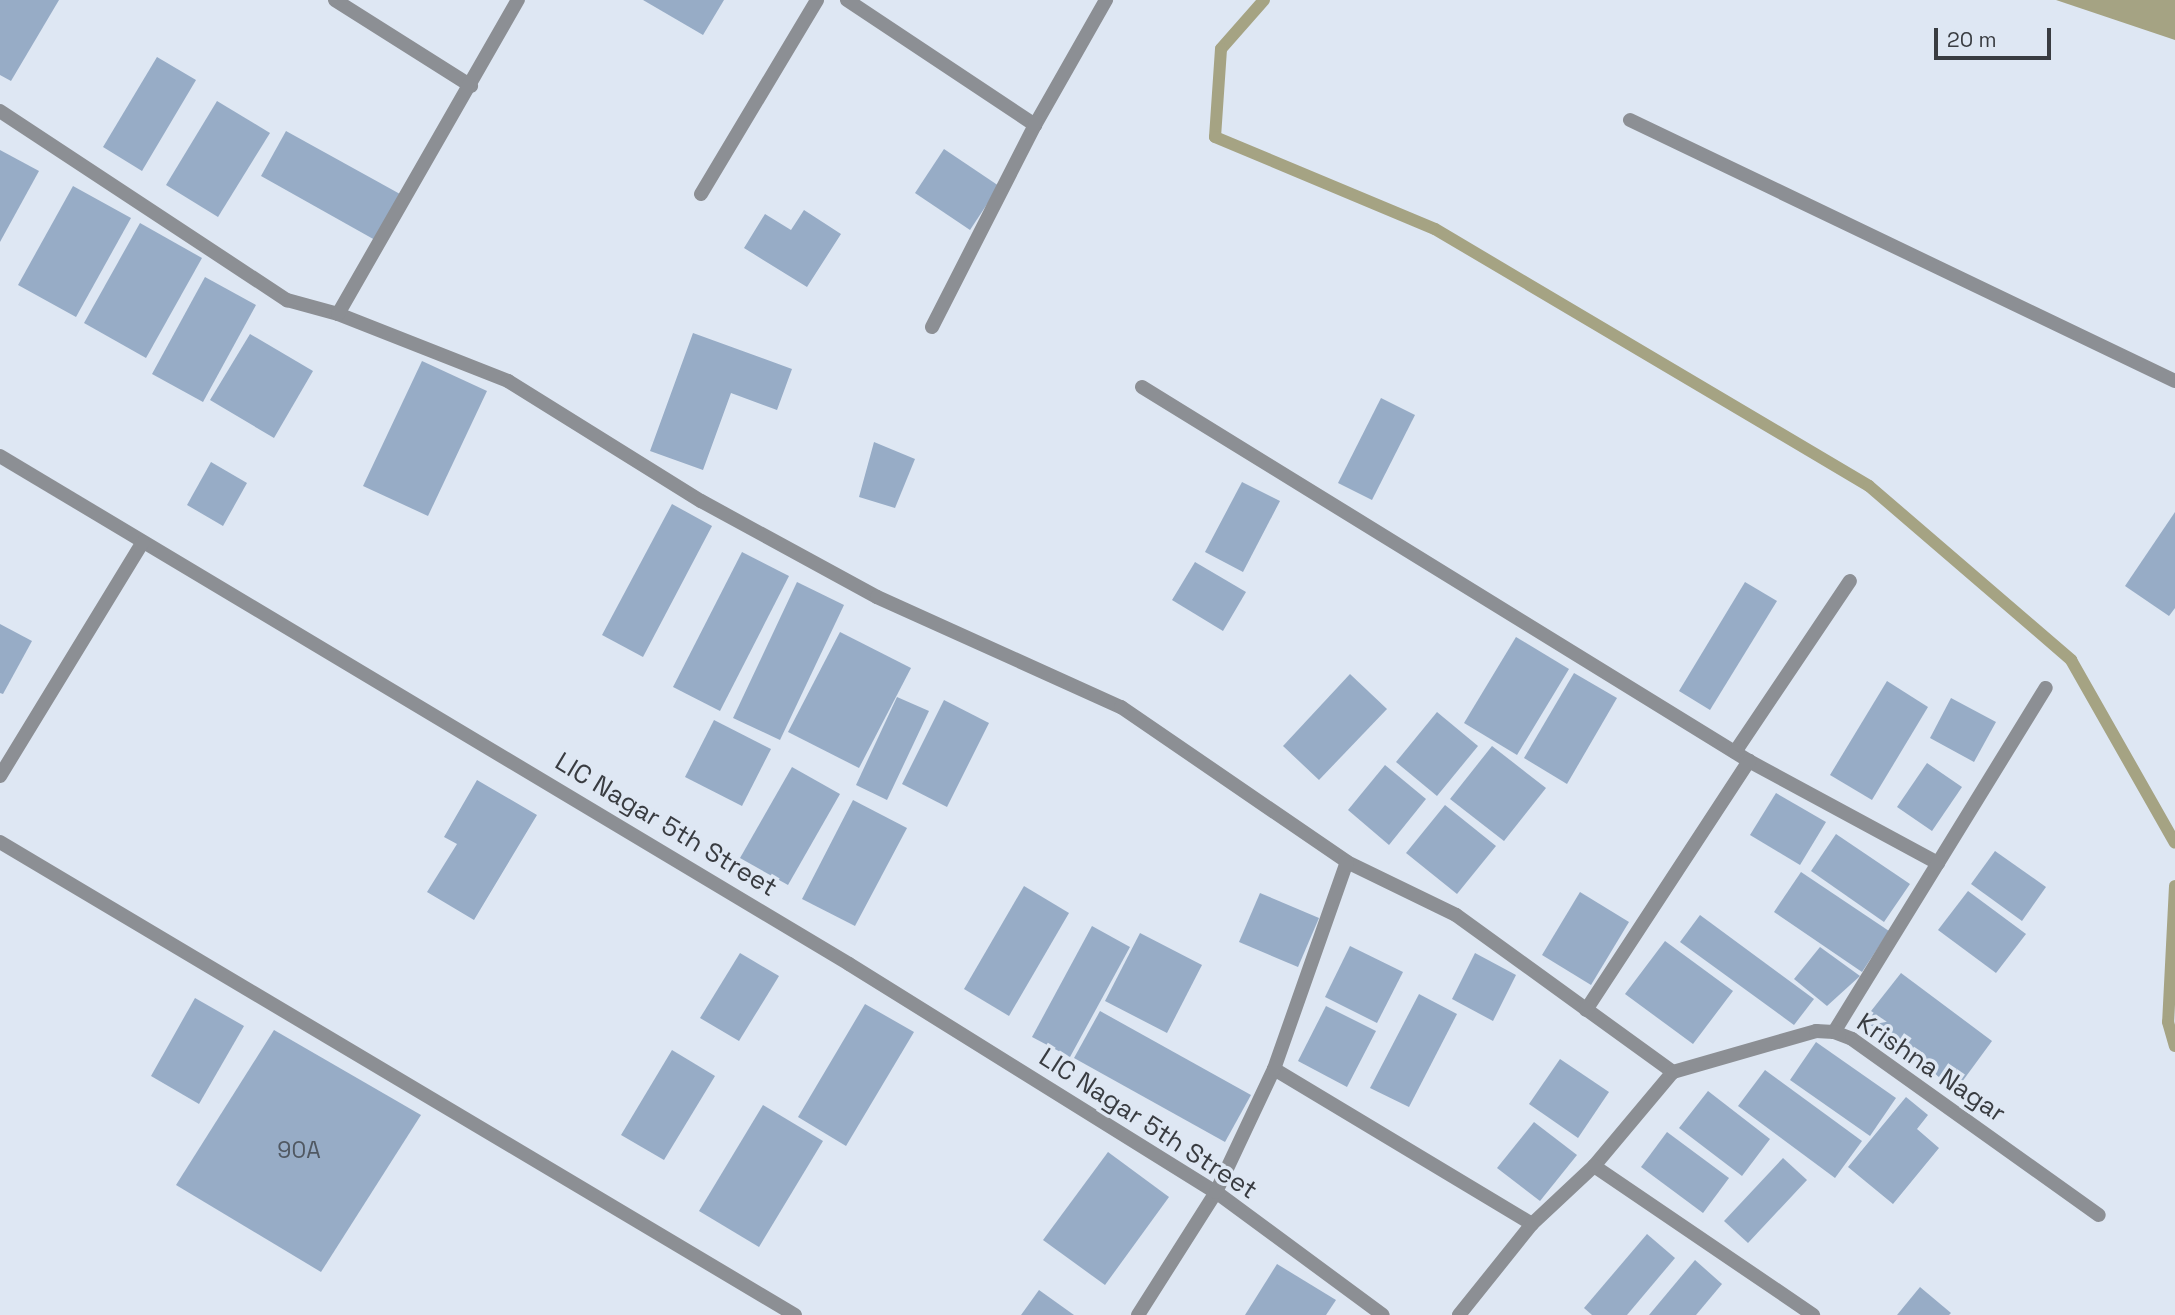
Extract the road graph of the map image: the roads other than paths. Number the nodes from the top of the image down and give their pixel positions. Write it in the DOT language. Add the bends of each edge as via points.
graph roads {
  1 [pos="335,0"];
  2 [pos="519,0"];
  3 [pos="817,0"];
  4 [pos="847,0"];
  5 [pos="1106,0"];
  6 [pos="471,86"];
  7 [pos="0,111"];
  8 [pos="1630,120"];
  9 [pos="1035,125"];
  10 [pos="701,194"];
  11 [pos="338,314"];
  12 [pos="932,327"];
  13 [pos="2175,381"];
  14 [pos="1142,387"];
  15 [pos="0,456"];
  16 [pos="143,542"];
  17 [pos="1850,581"];
  18 [pos="2046,688"];
  19 [pos="1735,752"];
  20 [pos="1749,761"];
  21 [pos="0,776"];
  22 [pos="0,842"];
  23 [pos="1347,862"];
  24 [pos="1938,863"];
  25 [pos="1586,1010"];
  26 [pos="1834,1032"];
  27 [pos="1274,1069"];
  28 [pos="1673,1072"];
  29 [pos="1594,1166"];
  30 [pos="1216,1192"];
  31 [pos="2099,1215"];
  32 [pos="1532,1224"];
  33 [pos="795,1315"];
  34 [pos="1139,1315"];
  35 [pos="1383,1315"];
  36 [pos="1459,1315"];
  37 [pos="1813,1315"];
  1 -- 6 [label="street"];
  2 -- 6 [label="street"];
  3 -- 10 [label="street"];
  4 -- 9 [label="street"];
  5 -- 9 [label="street"];
  6 -- 11 [label="street"];
  7 -- 11 [label="street" via="287,300"];
  8 -- 13 [label="street"];
  9 -- 12 [label="street"];
  11 -- 23 [label="street" via="508,382 701,501 877,597 1121,707"];
  14 -- 19 [label="street"];
  15 -- 16 [label="street, LIC Nagar 5th Street"];
  16 -- 21 [label="street"];
  16 -- 30 [label="street, LIC Nagar 5th Street" via="767,915"];
  17 -- 19 [label="street"];
  18 -- 24 [label="street"];
  19 -- 20 [label="street"];
  20 -- 24 [label="street"];
  20 -- 25 [label="street"];
  22 -- 33 [label="street"];
  23 -- 25 [label="street" via="1456,915"];
  23 -- 27 [label="street"];
  24 -- 26 [label="street"];
  25 -- 28 [label="street"];
  26 -- 28 [label="street, Krishna Nagar" via="1816,1031"];
  26 -- 31 [label="street, Krishna Nagar" via="1852,1039"];
  27 -- 30 [label="street"];
  27 -- 32 [label="street"];
  28 -- 29 [label="street"];
  29 -- 32 [label="street"];
  29 -- 37 [label="street"];
  30 -- 34 [label="street"];
  30 -- 35 [label="street, LIC Nagar 5th Street"];
  32 -- 36 [label="street"];
}
